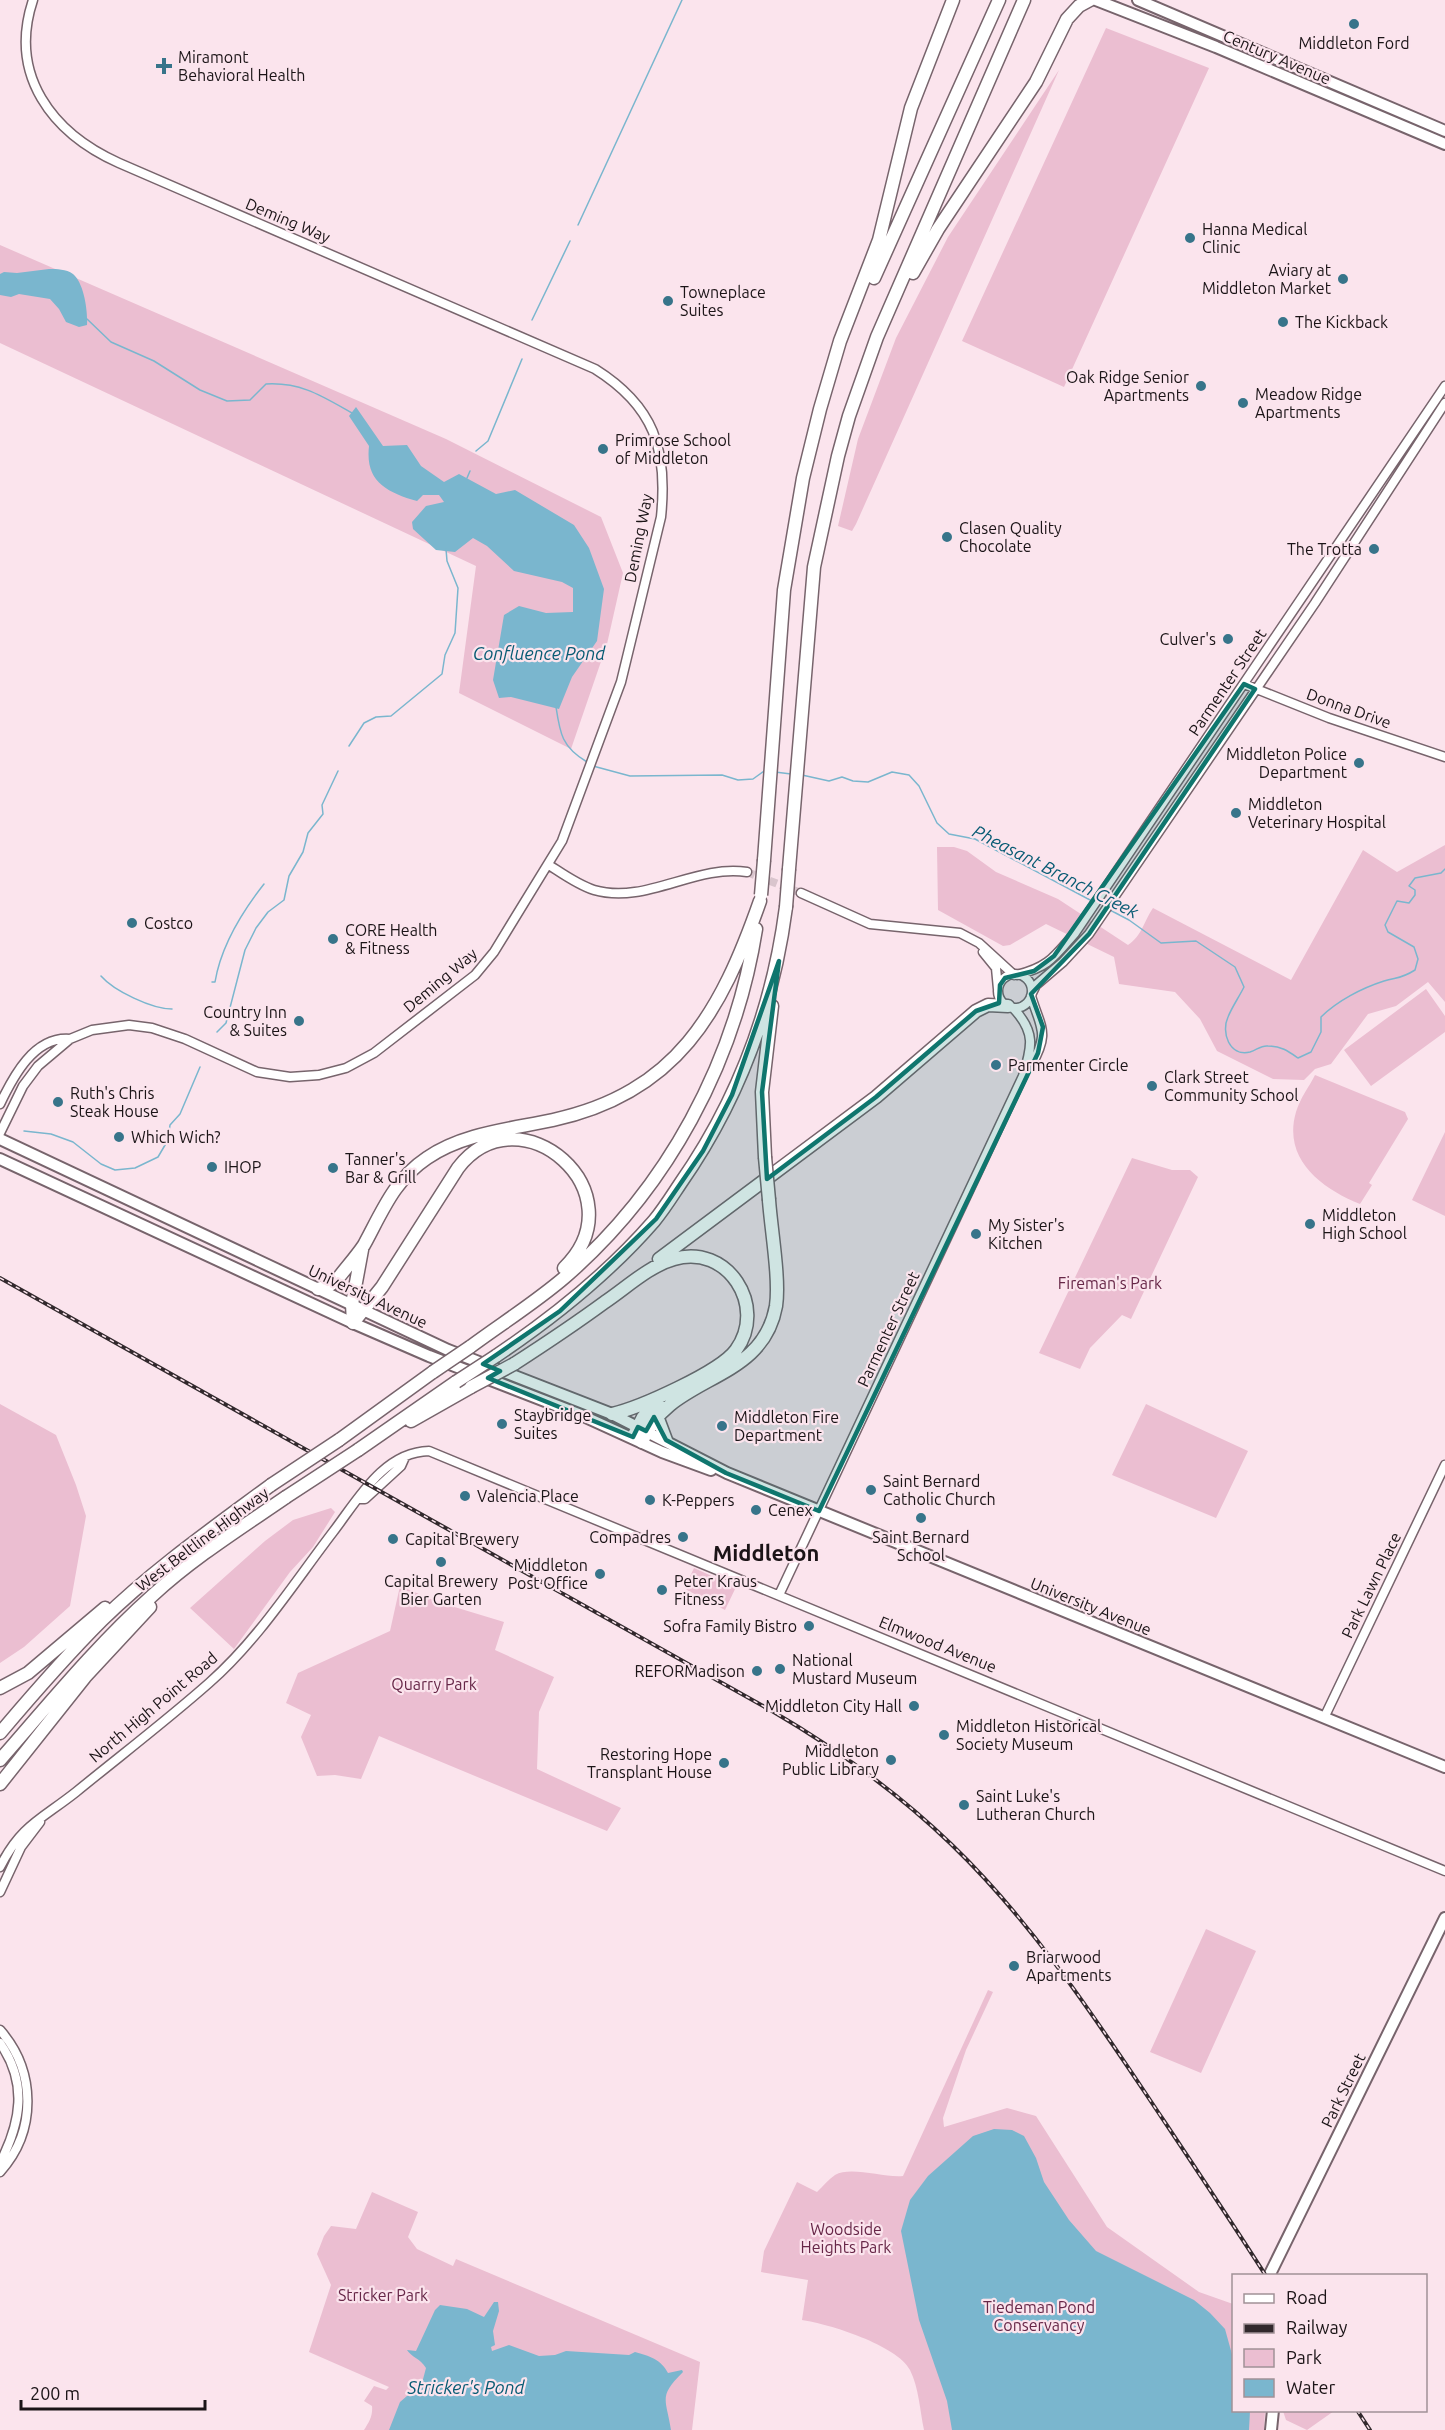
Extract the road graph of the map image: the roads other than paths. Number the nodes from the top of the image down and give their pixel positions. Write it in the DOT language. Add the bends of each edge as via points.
graph roads {
  1 [pos="33,0"];
  2 [pos="953,0"];
  3 [pos="999,0"];
  4 [pos="1024,0"];
  5 [pos="1071,0"];
  6 [pos="1090,0"];
  7 [pos="1096,0"];
  8 [pos="1138,0"];
  9 [pos="1032,87"];
  10 [pos="1445,131"];
  11 [pos="1445,144"];
  12 [pos="877,337"];
  13 [pos="1445,386"];
  14 [pos="1445,403"];
  15 [pos="814,437"];
  16 [pos="1244,684"];
  17 [pos="1256,689"];
  18 [pos="1445,757"];
  19 [pos="549,865"];
  20 [pos="747,872"];
  21 [pos="801,893"];
  22 [pos="761,898"];
  23 [pos="946,931"];
  24 [pos="778,962"];
  25 [pos="1015,975"];
  26 [pos="998,989"];
  27 [pos="1031,994"];
  28 [pos="1010,1007"];
  29 [pos="70,1039"];
  30 [pos="1023,1076"];
  31 [pos="0,1104"];
  32 [pos="0,1133"];
  33 [pos="0,1139"];
  34 [pos="0,1159"];
  35 [pos="363,1246"];
  36 [pos="636,1280"];
  37 [pos="318,1289"];
  38 [pos="352,1304"];
  39 [pos="365,1310"];
  40 [pos="517,1312"];
  41 [pos="353,1323"];
  42 [pos="664,1395"];
  43 [pos="612,1414"];
  44 [pos="657,1416"];
  45 [pos="393,1425"];
  46 [pos="640,1434"];
  47 [pos="666,1440"];
  48 [pos="417,1452"];
  49 [pos="1445,1466"];
  50 [pos="726,1473"];
  51 [pos="819,1511"];
  52 [pos="186,1569"];
  53 [pos="150,1578"];
  54 [pos="779,1595"];
  55 [pos="0,1688"];
  56 [pos="1324,1718"];
  57 [pos="0,1732"];
  58 [pos="0,1760"];
  59 [pos="1445,1767"];
  60 [pos="0,1784"];
  61 [pos="45,1815"];
  62 [pos="0,1867"];
  63 [pos="1445,1871"];
  64 [pos="0,1892"];
  65 [pos="1445,1918"];
  66 [pos="0,2030"];
  67 [pos="0,2043"];
  68 [pos="0,2163"];
  69 [pos="0,2172"];
  70 [pos="1270,2274"];
  71 [pos="1273,2412"];
  72 [pos="1271,2430"];
  1 -- 19 [label="street, Deming Way" via="26,34 30,72 37,93 59,124 83,144 595,369 633,399 651,426 662,468 661,517 627,659 587,778"];
  2 -- 15 [label="highway" via="911,108 879,240 840,341"];
  3 -- 15 [label="highway" via="861,306"];
  4 -- 12 [label="highway"];
  5 -- 9 [label="highway"];
  6 -- 9 [label="highway" via="1067,19"];
  7 -- 11 [label="main road, Century Avenue"];
  8 -- 10 [label="main road, Century Avenue"];
  9 -- 12 [label="highway" via="938,229"];
  12 -- 24 [label="highway, bridge" via="849,416 820,534 810,605 786,907"];
  13 -- 16 [label="street, Parmenter Street"];
  14 -- 17 [label="street, Parmenter Street"];
  15 -- 22 [label="highway, bridge" via="801,488 784,591"];
  16 -- 17 [label="street, Donna Drive"];
  16 -- 25 [label="street, Parmenter Street" via="1075,933 1045,964"];
  17 -- 18 [label="street, Donna Drive"];
  17 -- 27 [label="street, Parmenter Street" via="1100,919"];
  19 -- 20 [label="street" via="591,889 617,894 723,870"];
  19 -- 29 [label="street, Deming Way" via="475,975 374,1053 346,1068 310,1076 270,1075 172,1034 142,1026 104,1028"];
  21 -- 23 [label="street" via="870,924"];
  22 -- 35 [label="highway" via="714,1009 692,1040 660,1070 623,1096 586,1112 476,1137 438,1151 393,1190"];
  22 -- 40 [label="highway" via="751,959 731,1030 689,1125 638,1202 596,1248"];
  23 -- 25 [label="street" via="979,943"];
  23 -- 26 [label="street" via="972,943 986,955 996,968"];
  24 -- 44 [label="highway, bridge" via="762,1092 776,1303 768,1333 757,1349 738,1365 680,1396"];
  24 -- 45 [label="highway, West Beltline Highway, bridge" via="754,1042 732,1095 703,1151 656,1219 560,1311"];
  25 -- 26 [label="street" via="1005,978"];
  25 -- 27 [label="street" via="1029,983"];
  26 -- 28 [label="street" via="1000,999"];
  27 -- 28 [label="street" via="1026,1004"];
  27 -- 30 [label="street, Parmenter Street" via="1043,1035 1038,1053"];
  28 -- 30 [label="street, Parmenter Street" via="1024,1021 1031,1038"];
  28 -- 36 [label="highway" via="988,1005 976,1011 876,1096"];
  29 -- 31 [label="street, Deming Way" via="58,1038 33,1054"];
  29 -- 32 [label="street, Deming Way" via="29,1077"];
  30 -- 51 [label="street, Parmenter Street"];
  33 -- 37 [label="main road, University Avenue"];
  34 -- 41 [label="main road, University Avenue"];
  35 -- 37 [label="highway" via="336,1281"];
  35 -- 38 [label="highway"];
  36 -- 42 [label="highway" via="672,1259 698,1257 728,1271 747,1301 747,1328 731,1356"];
  36 -- 45 [label="highway, bridge" via="514,1364 409,1422"];
  37 -- 38 [label="main road, University Avenue"];
  38 -- 39 [label="main road, University Avenue"];
  38 -- 41 [label="highway"];
  39 -- 40 [label="highway" via="464,1160 492,1143 516,1140 538,1144 565,1160 585,1189 589,1208 585,1235 574,1258"];
  39 -- 41 [label="highway"];
  39 -- 43 [label="main road, University Avenue" via="456,1353"];
  40 -- 53 [label="highway, West Beltline Highway, bridge" via="271,1485"];
  41 -- 46 [label="main road, University Avenue"];
  42 -- 43 [label="highway"];
  42 -- 46 [label="highway" via="650,1408"];
  43 -- 46 [label="main road, University Avenue"];
  44 -- 46 [label="highway"];
  44 -- 47 [label="highway"];
  45 -- 52 [label="highway, West Beltline Highway, bridge"];
  46 -- 47 [label="main road, University Avenue"];
  46 -- 50 [label="main road, University Avenue" via="688,1462"];
  47 -- 50 [label="main road, University Avenue"];
  48 -- 54 [label="street, Elmwood Avenue" via="435,1454"];
  48 -- 61 [label="street, North High Point Road" via="405,1457 401,1466 365,1499 359,1499 253,1638 211,1682"];
  49 -- 56 [label="street, Park Lawn Place"];
  50 -- 51 [label="main road, University Avenue"];
  51 -- 54 [label="street, Parmenter Street"];
  51 -- 56 [label="main road, University Avenue"];
  52 -- 58 [label="highway, West Beltline Highway" via="105,1641"];
  52 -- 60 [label="highway" via="85,1677"];
  53 -- 55 [label="highway" via="130,1587 28,1673"];
  53 -- 57 [label="highway, West Beltline Highway" via="103,1619"];
  54 -- 63 [label="street, Elmwood Avenue"];
  56 -- 59 [label="main road, University Avenue"];
  61 -- 62 [label="street, North High Point Road" via="18,1837"];
  61 -- 64 [label="street, North High Point Road" via="21,1847"];
  65 -- 70 [label="main road, Park Street"];
  66 -- 69 [label="street" via="17,2054 28,2098 26,2123 16,2150"];
  67 -- 68 [label="street" via="16,2074 20,2103 14,2131"];
  71 -- 72 [label="main road"];
}
